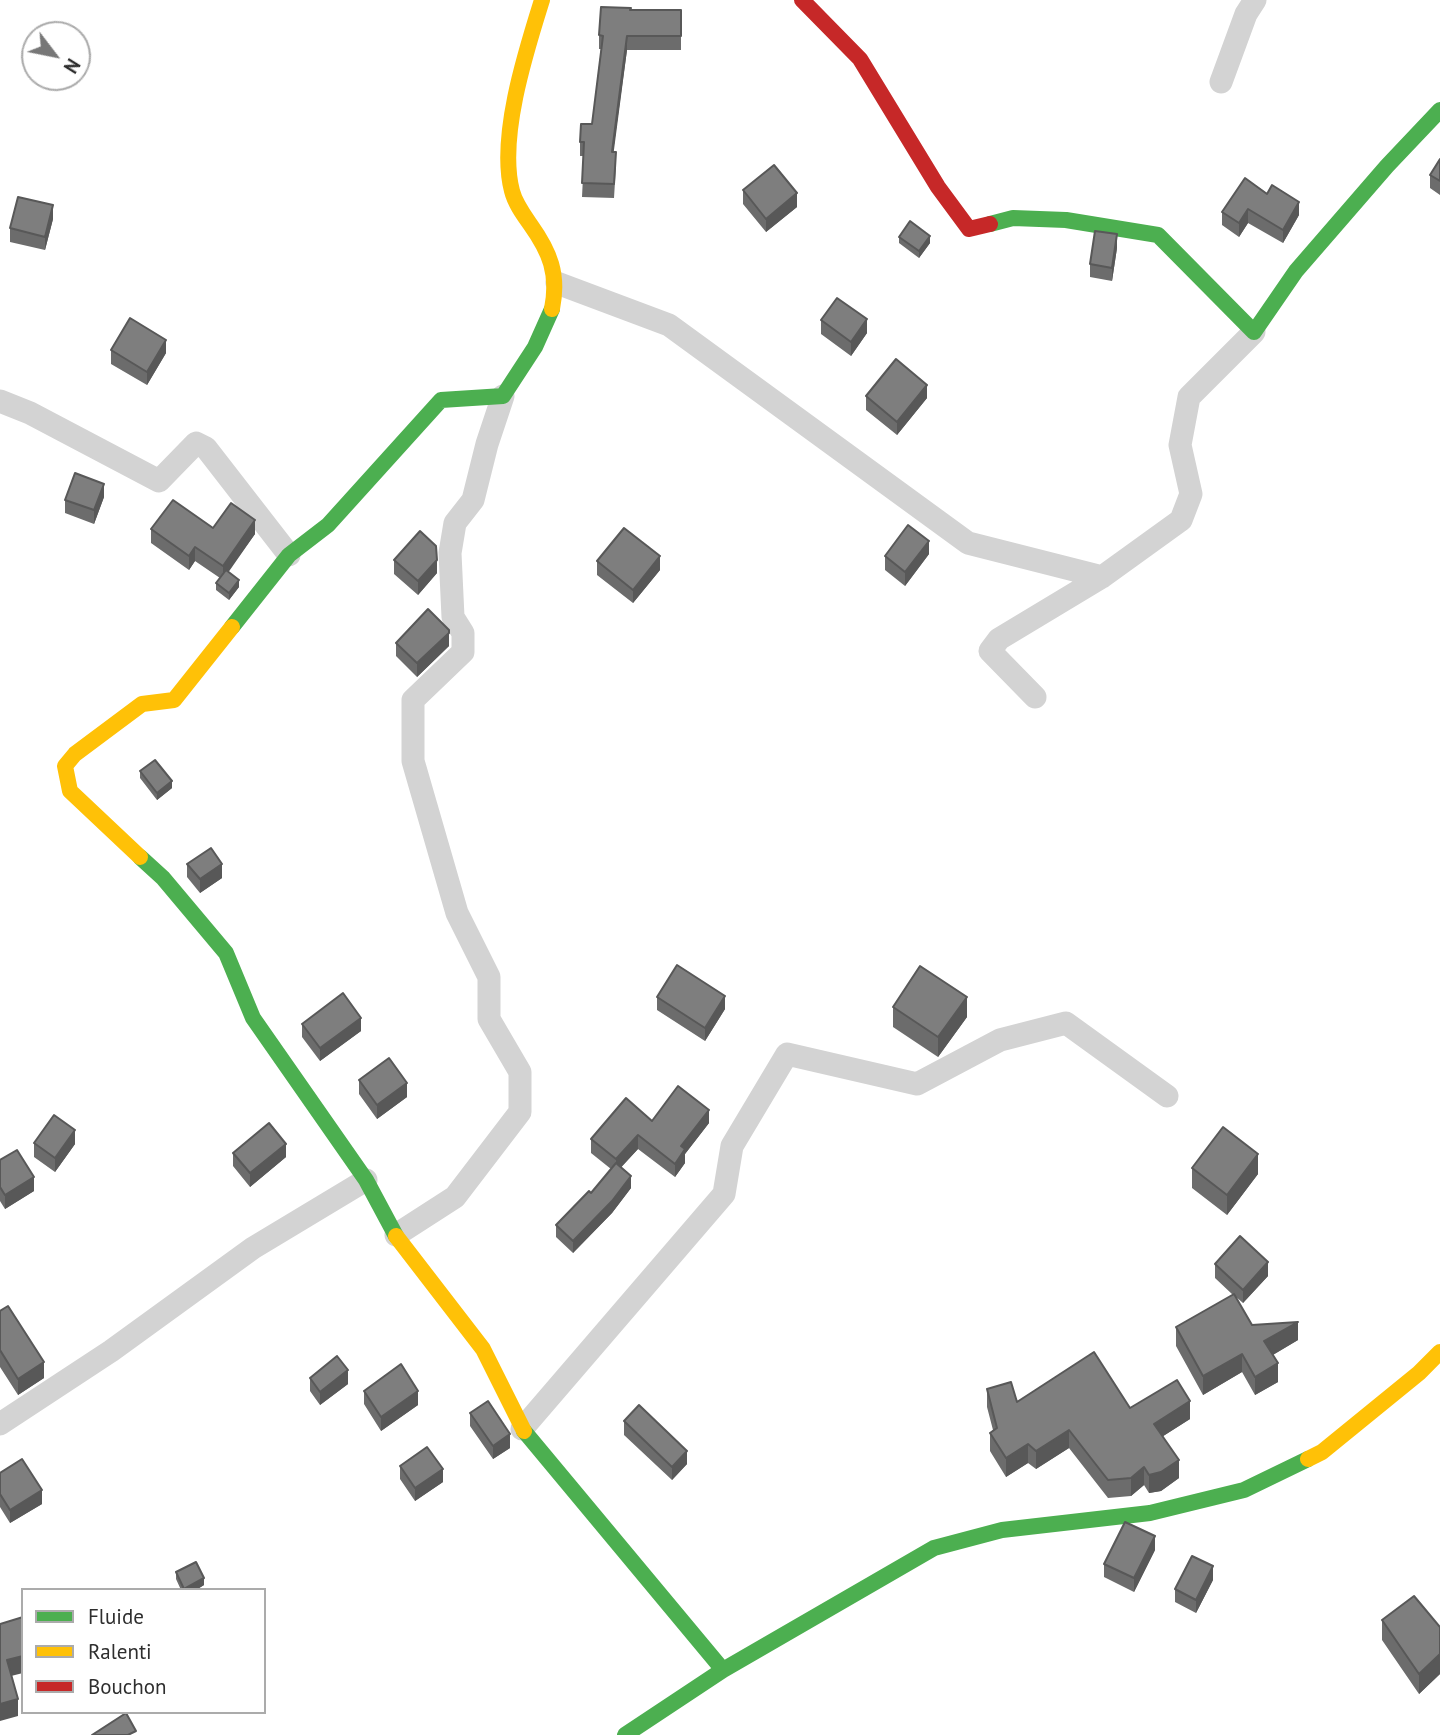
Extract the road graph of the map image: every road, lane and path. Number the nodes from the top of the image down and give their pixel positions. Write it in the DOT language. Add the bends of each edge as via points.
graph roads {
  1 [pos="542,0"];
  2 [pos="802,0"];
  3 [pos="1255,0"];
  4 [pos="1221,82"];
  5 [pos="1440,110"];
  6 [pos="557,284"];
  7 [pos="1254,332"];
  8 [pos="503,396"];
  9 [pos="0,401"];
  10 [pos="289,555"];
  11 [pos="1102,577"];
  12 [pos="1035,696"];
  13 [pos="1167,1096"];
  14 [pos="366,1180"];
  15 [pos="396,1235"];
  16 [pos="1440,1352"];
  17 [pos="0,1424"];
  18 [pos="522,1429"];
  19 [pos="723,1670"];
  20 [pos="625,1735"];
  1 -- 6 [label="street" via="525,53 510,177 513,192 550,256"];
  2 -- 7 [label="street" via="860,59 969,229 1013,218 1066,219 1158,236"];
  3 -- 4 [label="street"];
  5 -- 7 [label="street" via="1296,271"];
  6 -- 8 [label="street" via="555,303 542,333"];
  6 -- 11 [label="street" via="669,325 968,543"];
  7 -- 11 [label="street" via="1189,397 1180,445 1191,494 1181,520"];
  8 -- 10 [label="street" via="441,400 328,525"];
  8 -- 15 [label="street" via="473,499 455,523 450,553 453,617 463,633 463,652 413,701 412,761 457,913 489,977 489,1019 520,1072 520,1112 455,1197"];
  9 -- 10 [label="street" via="159,481 197,443 206,448"];
  10 -- 14 [label="street" via="174,700 142,704 65,766 69,791 163,878 226,953 253,1018"];
  11 -- 12 [label="street" via="999,639 990,651"];
  13 -- 18 [label="street" via="1066,1024 1000,1040 917,1084 787,1054 732,1146 724,1194"];
  14 -- 15 [label="street"];
  14 -- 17 [label="street" via="253,1248"];
  15 -- 18 [label="street" via="483,1349"];
  16 -- 19 [label="street" via="1322,1452 1244,1490 1150,1513 1003,1530 933,1548"];
  18 -- 19 [label="street"];
  19 -- 20 [label="street"];
}
